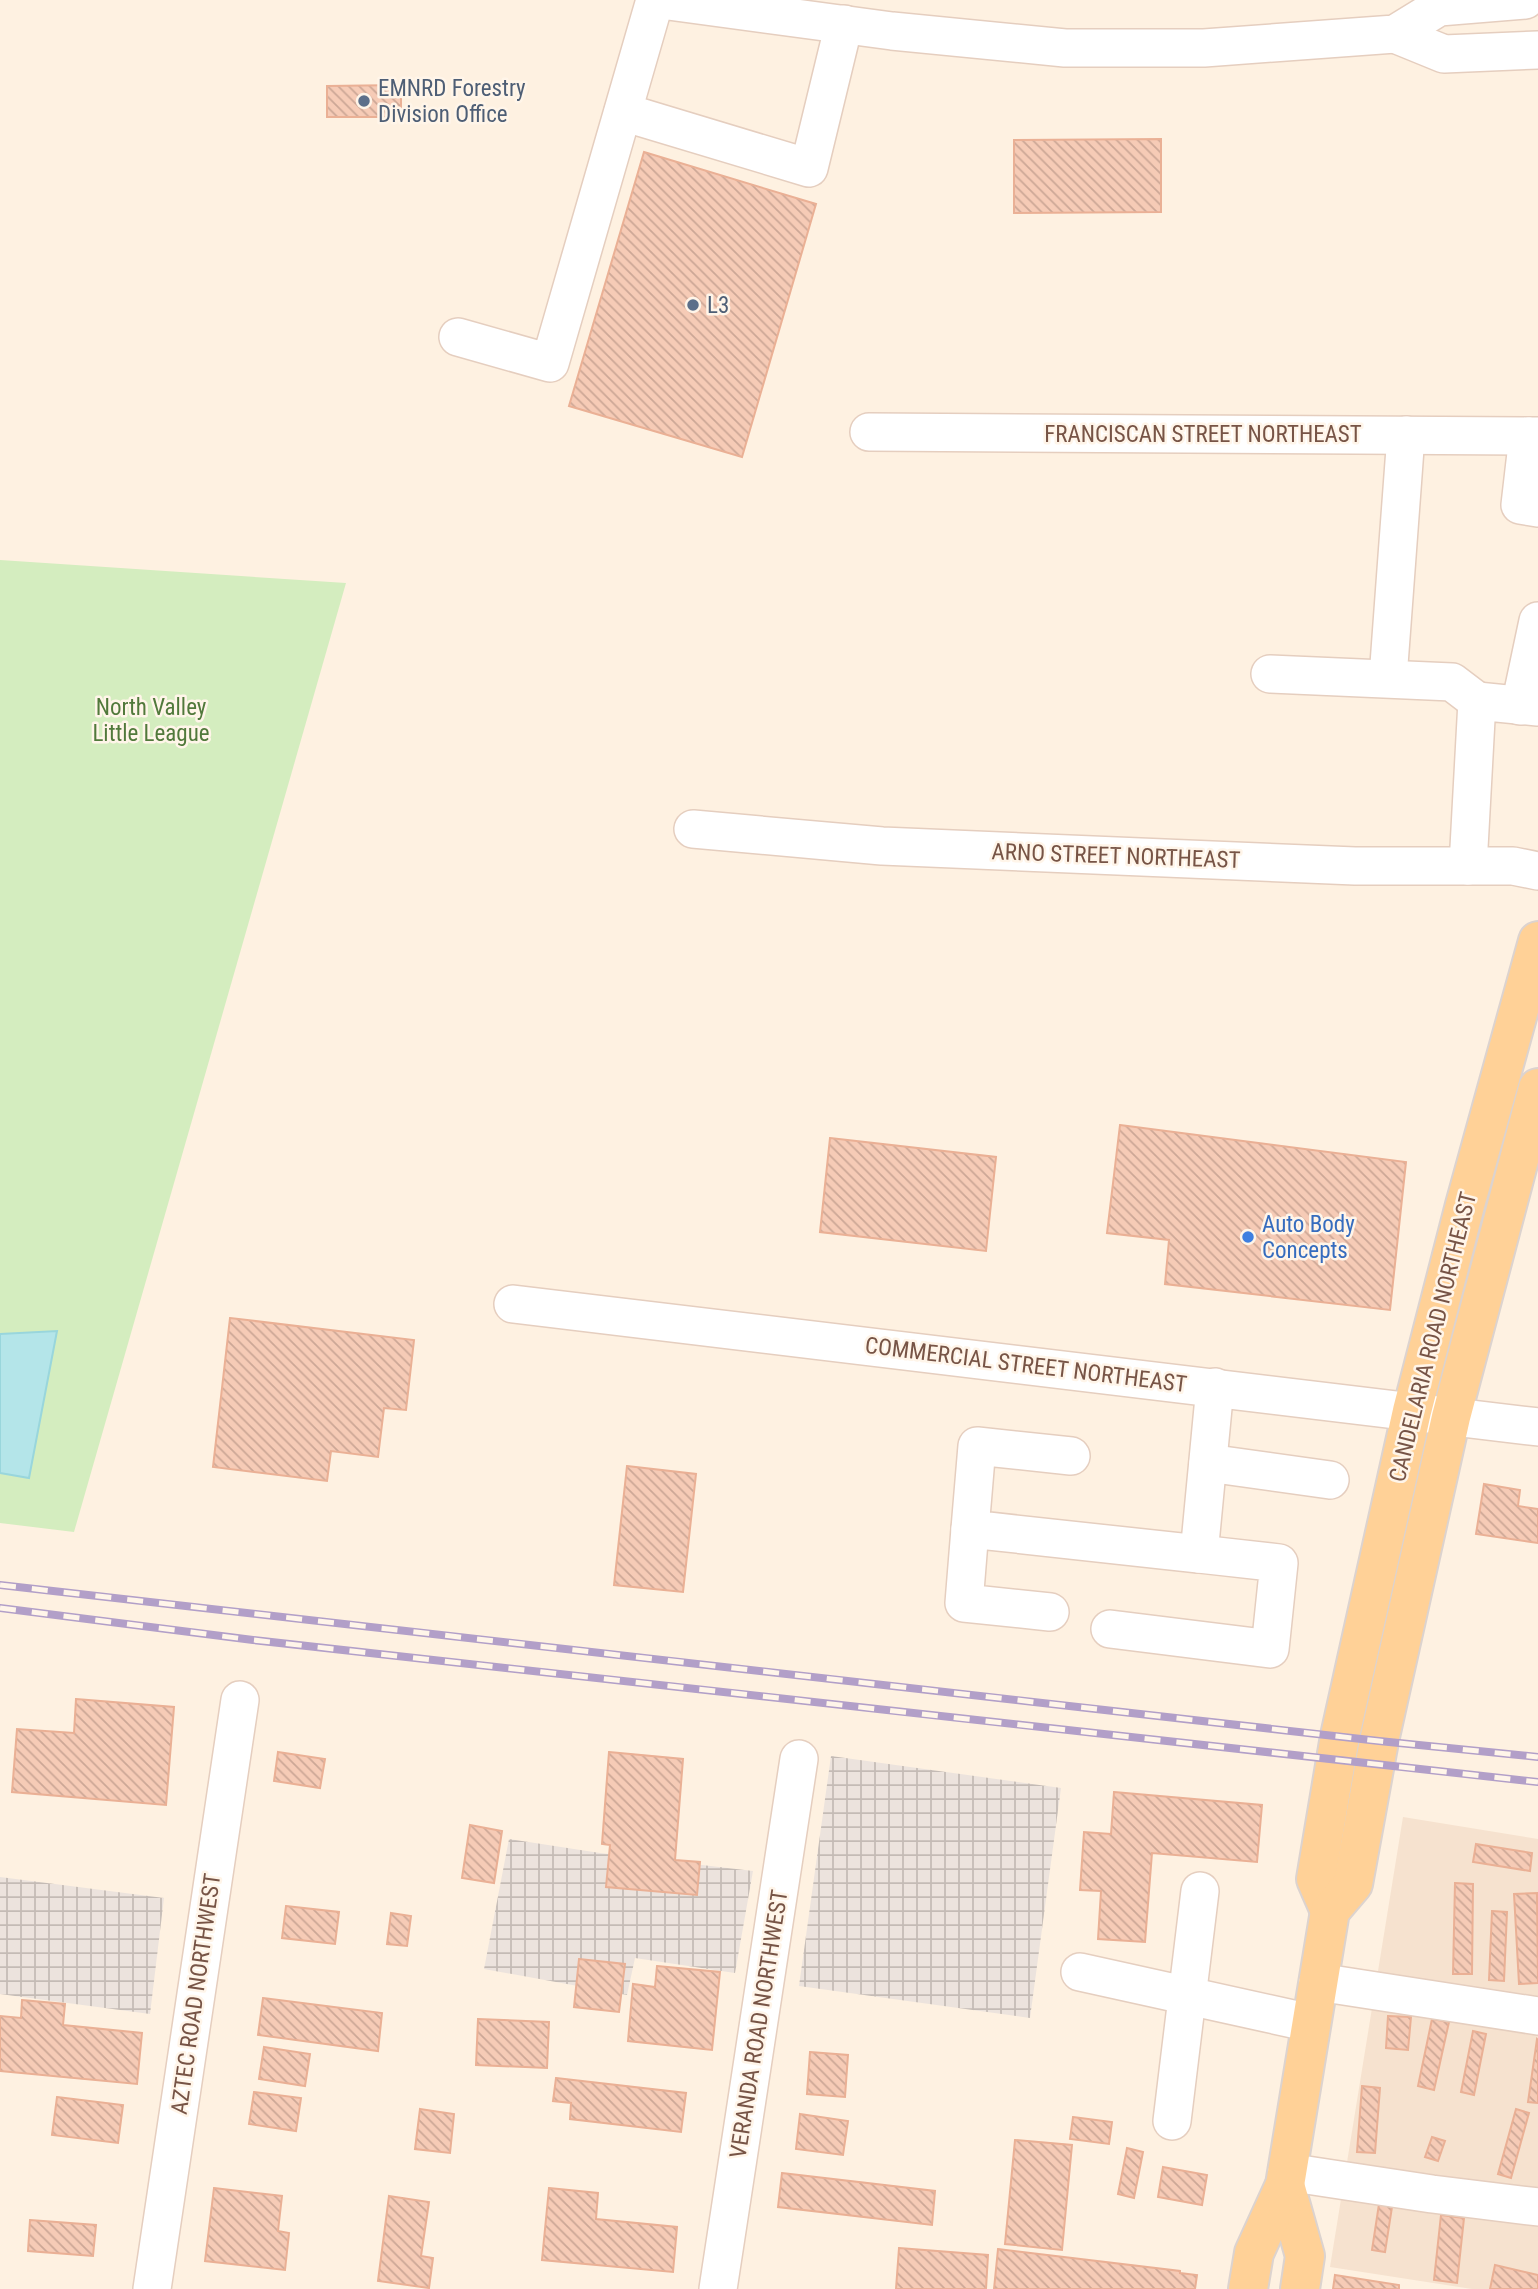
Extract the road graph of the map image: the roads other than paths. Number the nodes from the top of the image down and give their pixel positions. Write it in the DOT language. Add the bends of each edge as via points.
graph roads {
  1 [pos="658,0"];
  2 [pos="1517,0"];
  3 [pos="895,15"];
  4 [pos="1393,17"];
  5 [pos="844,24"];
  6 [pos="1538,50"];
  7 [pos="623,112"];
  8 [pos="458,337"];
  9 [pos="869,432"];
  10 [pos="1406,435"];
  11 [pos="1533,436"];
  12 [pos="1538,509"];
  13 [pos="1538,621"];
  14 [pos="1270,674"];
  15 [pos="1388,678"];
  16 [pos="1477,702"];
  17 [pos="1529,706"];
  18 [pos="694,829"];
  19 [pos="1468,866"];
  20 [pos="1538,871"];
  21 [pos="1538,941"];
  22 [pos="1538,1088"];
  23 [pos="513,1304"];
  24 [pos="1215,1387"];
  25 [pos="1412,1411"];
  26 [pos="1451,1416"];
  27 [pos="1538,1427"];
  28 [pos="1071,1456"];
  29 [pos="1208,1463"];
  30 [pos="1330,1480"];
  31 [pos="970,1529"];
  32 [pos="1199,1554"];
  33 [pos="1050,1612"];
  34 [pos="1110,1629"];
  35 [pos="240,1700"];
  36 [pos="799,1759"];
  37 [pos="1200,1891"];
  38 [pos="1330,1911"];
  39 [pos="1080,1972"];
  40 [pos="1318,1982"];
  41 [pos="1186,1996"];
  42 [pos="1538,2016"];
  43 [pos="1311,2024"];
  44 [pos="1172,2121"];
  45 [pos="1286,2178"];
  46 [pos="1538,2207"];
  47 [pos="152,2289"];
  48 [pos="718,2289"];
  49 [pos="1248,2289"];
  50 [pos="1300,2289"];
  1 -- 5 [label="street"];
  1 -- 7 [label="street"];
  2 -- 4 [label="street" via="1438,7"];
  3 -- 4 [label="street" via="1065,48 1204,48"];
  3 -- 5 [label="street"];
  4 -- 6 [label="street" via="1444,54"];
  5 -- 7 [label="street" via="809,168"];
  7 -- 8 [label="street" via="550,363"];
  9 -- 10 [label="street, FRANCISCAN STREET NORTHEAST"];
  10 -- 11 [label="street, FRANCISCAN STREET NORTHEAST"];
  10 -- 15 [label="street"];
  11 -- 12 [label="street" via="1520,505"];
  13 -- 17 [label="street"];
  14 -- 15 [label="street"];
  15 -- 16 [label="street" via="1452,682"];
  16 -- 17 [label="street"];
  16 -- 19 [label="street"];
  18 -- 19 [label="street, ARNO STREET NORTHEAST" via="883,846 1355,866"];
  19 -- 20 [label="street, ARNO STREET NORTHEAST"];
  21 -- 25 [label="main road, CANDELARIA ROAD NORTHEAST"];
  22 -- 26 [label="main road, CANDELARIA ROAD NORTHEAST"];
  23 -- 24 [label="street, COMMERCIAL STREET NORTHEAST"];
  24 -- 25 [label="street, COMMERCIAL STREET NORTHEAST"];
  24 -- 29 [label="street"];
  25 -- 26 [label="street, COMMERCIAL STREET NORTHEAST"];
  25 -- 38 [label="main road, CANDELARIA ROAD NORTHEAST" via="1340,1736 1316,1879"];
  26 -- 27 [label="street, COMMERCIAL STREET NORTHEAST"];
  26 -- 38 [label="main road, CANDELARIA ROAD NORTHEAST" via="1379,1741 1353,1884"];
  28 -- 31 [label="street" via="977,1446"];
  29 -- 30 [label="street"];
  29 -- 32 [label="street"];
  31 -- 32 [label="street"];
  31 -- 33 [label="street" via="964,1603"];
  32 -- 34 [label="street" via="1279,1563 1270,1649"];
  35 -- 47 [label="street, AZTEC ROAD NORTHWEST"];
  36 -- 48 [label="street, VERANDA ROAD NORTHWEST"];
  37 -- 41 [label="street"];
  38 -- 40 [label="main road"];
  39 -- 41 [label="street"];
  40 -- 42 [label="street"];
  40 -- 43 [label="main road"];
  41 -- 43 [label="street"];
  41 -- 44 [label="street"];
  43 -- 45 [label="main road"];
  45 -- 46 [label="street"];
  45 -- 49 [label="main road" via="1254,2253"];
  45 -- 50 [label="main road" via="1306,2256"];
}
